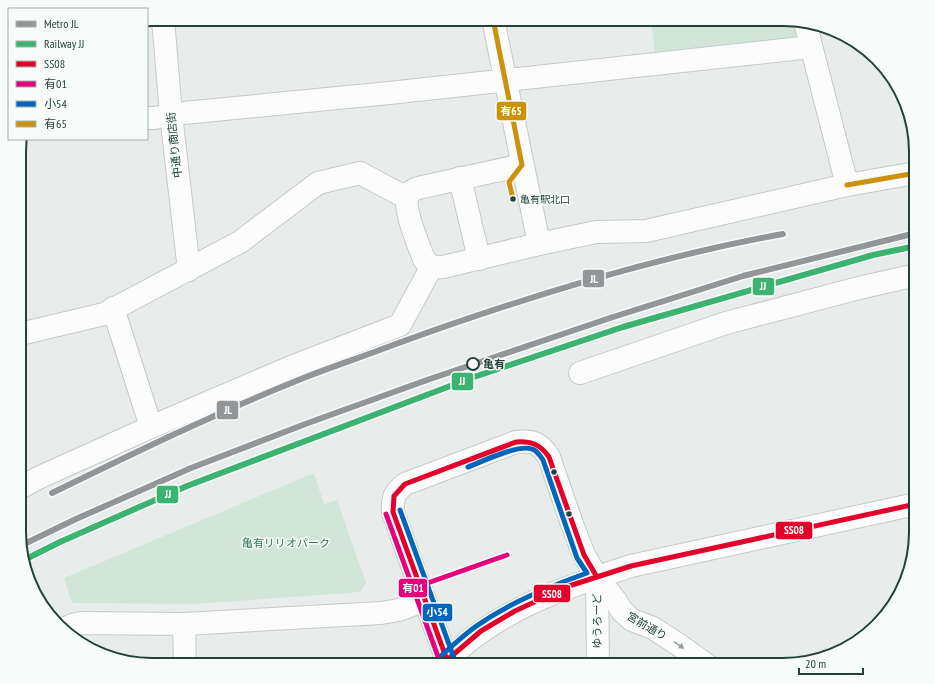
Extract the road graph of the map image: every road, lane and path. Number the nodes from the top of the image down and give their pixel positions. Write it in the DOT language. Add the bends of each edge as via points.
graph roads {
  1 [pos="164,26"];
  2 [pos="494,26"];
  3 [pos="806,28"];
  4 [pos="811,47"];
  5 [pos="506,80"];
  6 [pos="171,115"];
  7 [pos="148,118"];
  8 [pos="522,165"];
  9 [pos="909,174"];
  10 [pos="460,178"];
  11 [pos="847,185"];
  12 [pos="407,198"];
  13 [pos="539,244"];
  14 [pos="478,259"];
  15 [pos="432,266"];
  16 [pos="188,270"];
  17 [pos="909,277"];
  18 [pos="113,308"];
  19 [pos="26,333"];
  20 [pos="580,373"];
  21 [pos="151,427"];
  22 [pos="26,485"];
  23 [pos="909,506"];
  24 [pos="597,577"];
  25 [pos="425,600"];
  26 [pos="184,624"];
  27 [pos="69,627"];
  28 [pos="185,658"];
  29 [pos="443,658"];
  30 [pos="451,658"];
  31 [pos="598,658"];
  32 [pos="697,658"];
  1 -- 6 [label="street, 中通り商店街"];
  2 -- 5 [label="street"];
  3 -- 4 [label="street"];
  4 -- 5 [label="street"];
  4 -- 11 [label="street"];
  5 -- 6 [label="street"];
  5 -- 8 [label="street"];
  6 -- 7 [label="street"];
  6 -- 16 [label="street, 中通り商店街"];
  8 -- 10 [label="street"];
  8 -- 13 [label="street"];
  9 -- 11 [label="street"];
  10 -- 12 [label="street" via="418,188 410,192"];
  10 -- 14 [label="street"];
  11 -- 13 [label="street" via="646,231 596,232"];
  12 -- 15 [label="street" via="407,207 424,259"];
  12 -- 16 [label="street" via="360,174 318,183 240,242"];
  13 -- 14 [label="street"];
  14 -- 15 [label="street" via="443,268"];
  15 -- 21 [label="street" via="400,325 291,367"];
  16 -- 18 [label="street"];
  17 -- 20 [label="street" via="726,323"];
  18 -- 19 [label="street" via="104,314"];
  18 -- 21 [label="street"];
  21 -- 22 [label="street"];
  23 -- 24 [label="street" via="631,566"];
  24 -- 25 [label="street, 宮前通り" via="584,555 549,457 544,449 535,443 516,442 405,484 395,495 393,512"];
  24 -- 30 [label="street" via="555,592 515,611 481,631"];
  24 -- 31 [label="street, ゆうろーど"];
  24 -- 32 [label="street, 宮前通り, one-way" via="622,611 632,620 653,628"];
  25 -- 26 [label="street" via="399,610 381,613"];
  25 -- 29 [label="street, 宮前通り"];
  26 -- 27 [label="street" via="81,623"];
  26 -- 28 [label="street"];
}
